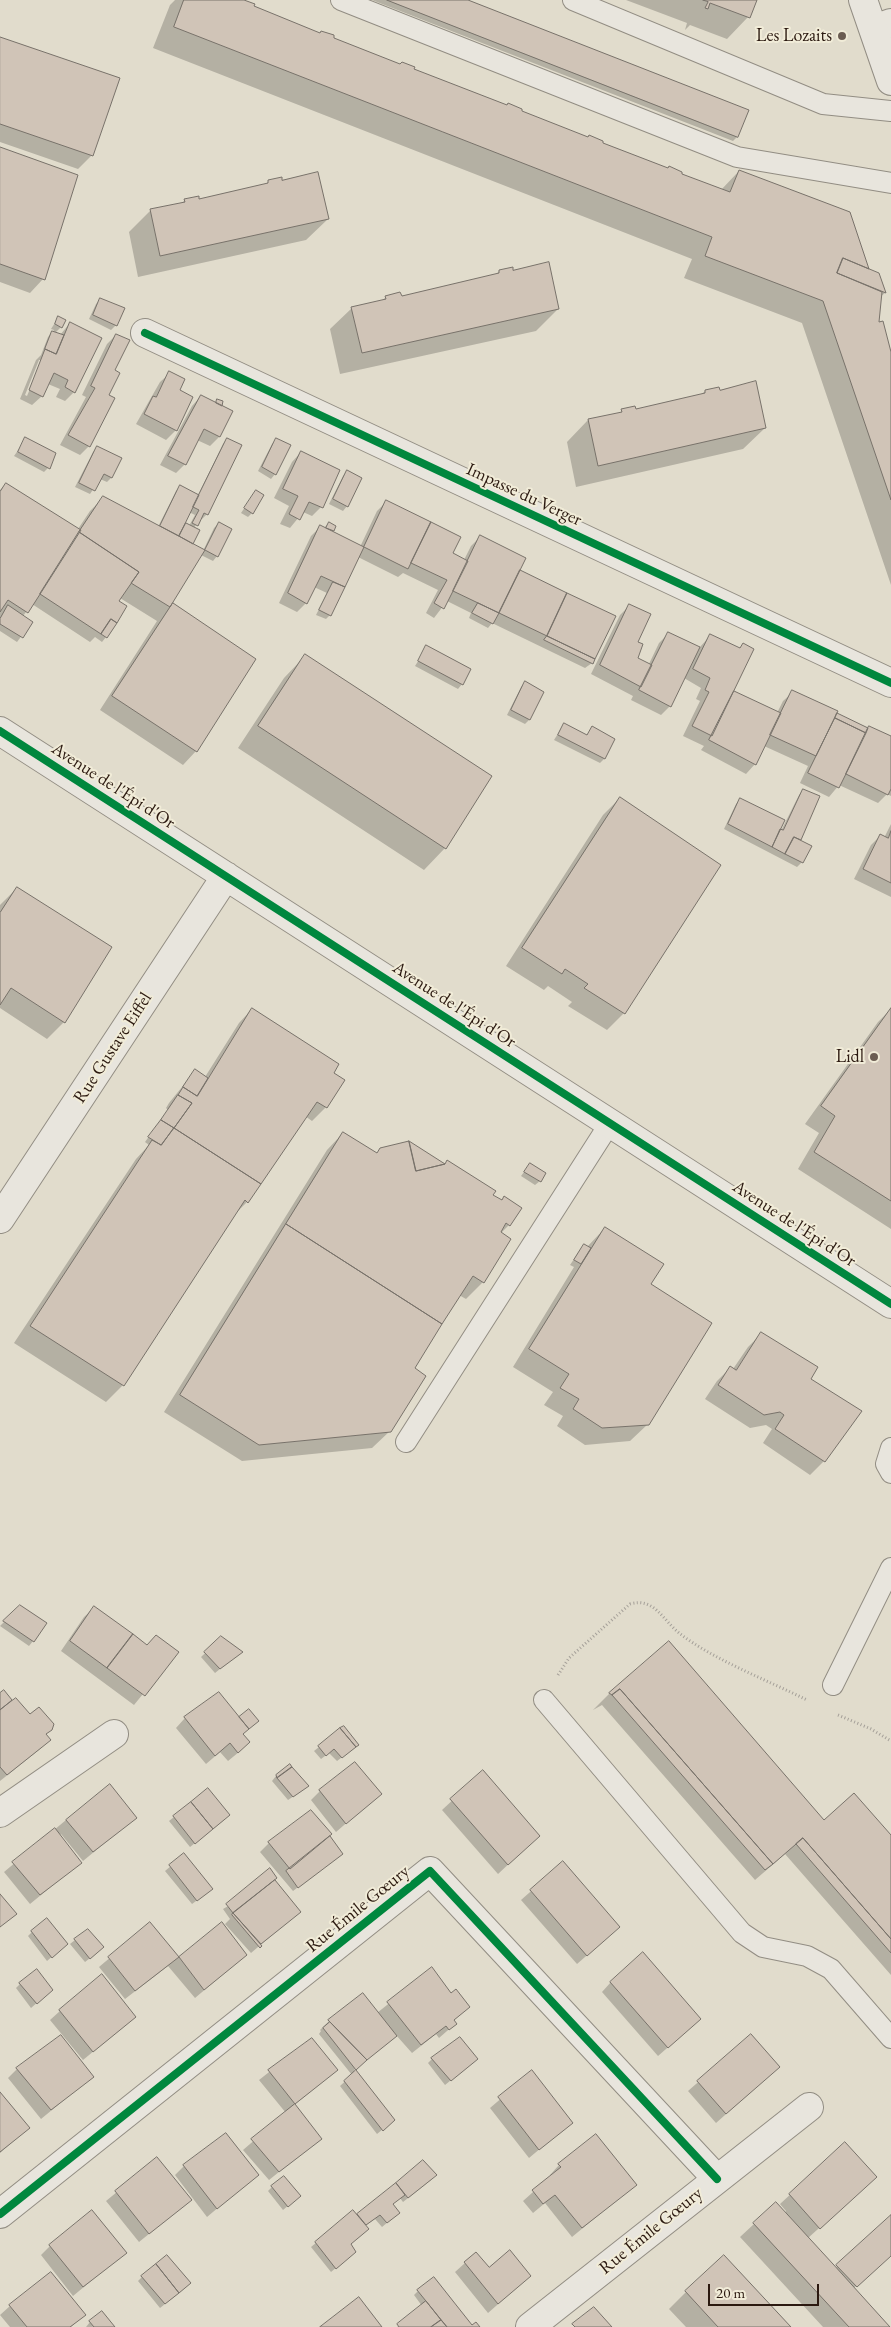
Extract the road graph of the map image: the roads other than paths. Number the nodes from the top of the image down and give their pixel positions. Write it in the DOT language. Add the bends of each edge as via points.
graph roads {
  1 [pos="341,0"];
  2 [pos="573,0"];
  3 [pos="863,0"];
  4 [pos="882,26"];
  5 [pos="891,81"];
  6 [pos="891,111"];
  7 [pos="891,183"];
  8 [pos="145,333"];
  9 [pos="891,683"];
  10 [pos="0,730"];
  11 [pos="226,876"];
  12 [pos="610,1123"];
  13 [pos="0,1219"];
  14 [pos="891,1304"];
  15 [pos="406,1442"];
  16 [pos="891,1448"];
  17 [pos="891,1473"];
  18 [pos="891,1568"];
  19 [pos="834,1685"];
  20 [pos="544,1700"];
  21 [pos="114,1734"];
  22 [pos="0,1813"];
  23 [pos="891,2038"];
  24 [pos="809,2107"];
  25 [pos="716,2179"];
  26 [pos="0,2214"];
  27 [pos="530,2327"];
  1 -- 7 [label="lane" via="737,157"];
  2 -- 6 [label="lane" via="823,104"];
  3 -- 4 [label="street"];
  4 -- 5 [label="street"];
  8 -- 9 [label="street, Impasse du Verger"];
  10 -- 11 [label="street, Avenue de l'Épi d'Or"];
  11 -- 12 [label="street, Avenue de l'Épi d'Or"];
  11 -- 13 [label="street, Rue Gustave Eiffel"];
  12 -- 14 [label="street, Avenue de l'Épi d'Or"];
  12 -- 15 [label="lane"];
  16 -- 17 [label="lane" via="886,1464"];
  18 -- 19 [label="lane"];
  20 -- 23 [label="lane" via="742,1933 763,1947 807,1956 831,1969"];
  21 -- 22 [label="street"];
  24 -- 25 [label="street, Rue Émile Gœury"];
  25 -- 26 [label="street, Rue Émile Gœury" via="430,1871"];
  25 -- 27 [label="street, Rue Émile Gœury"];
}
